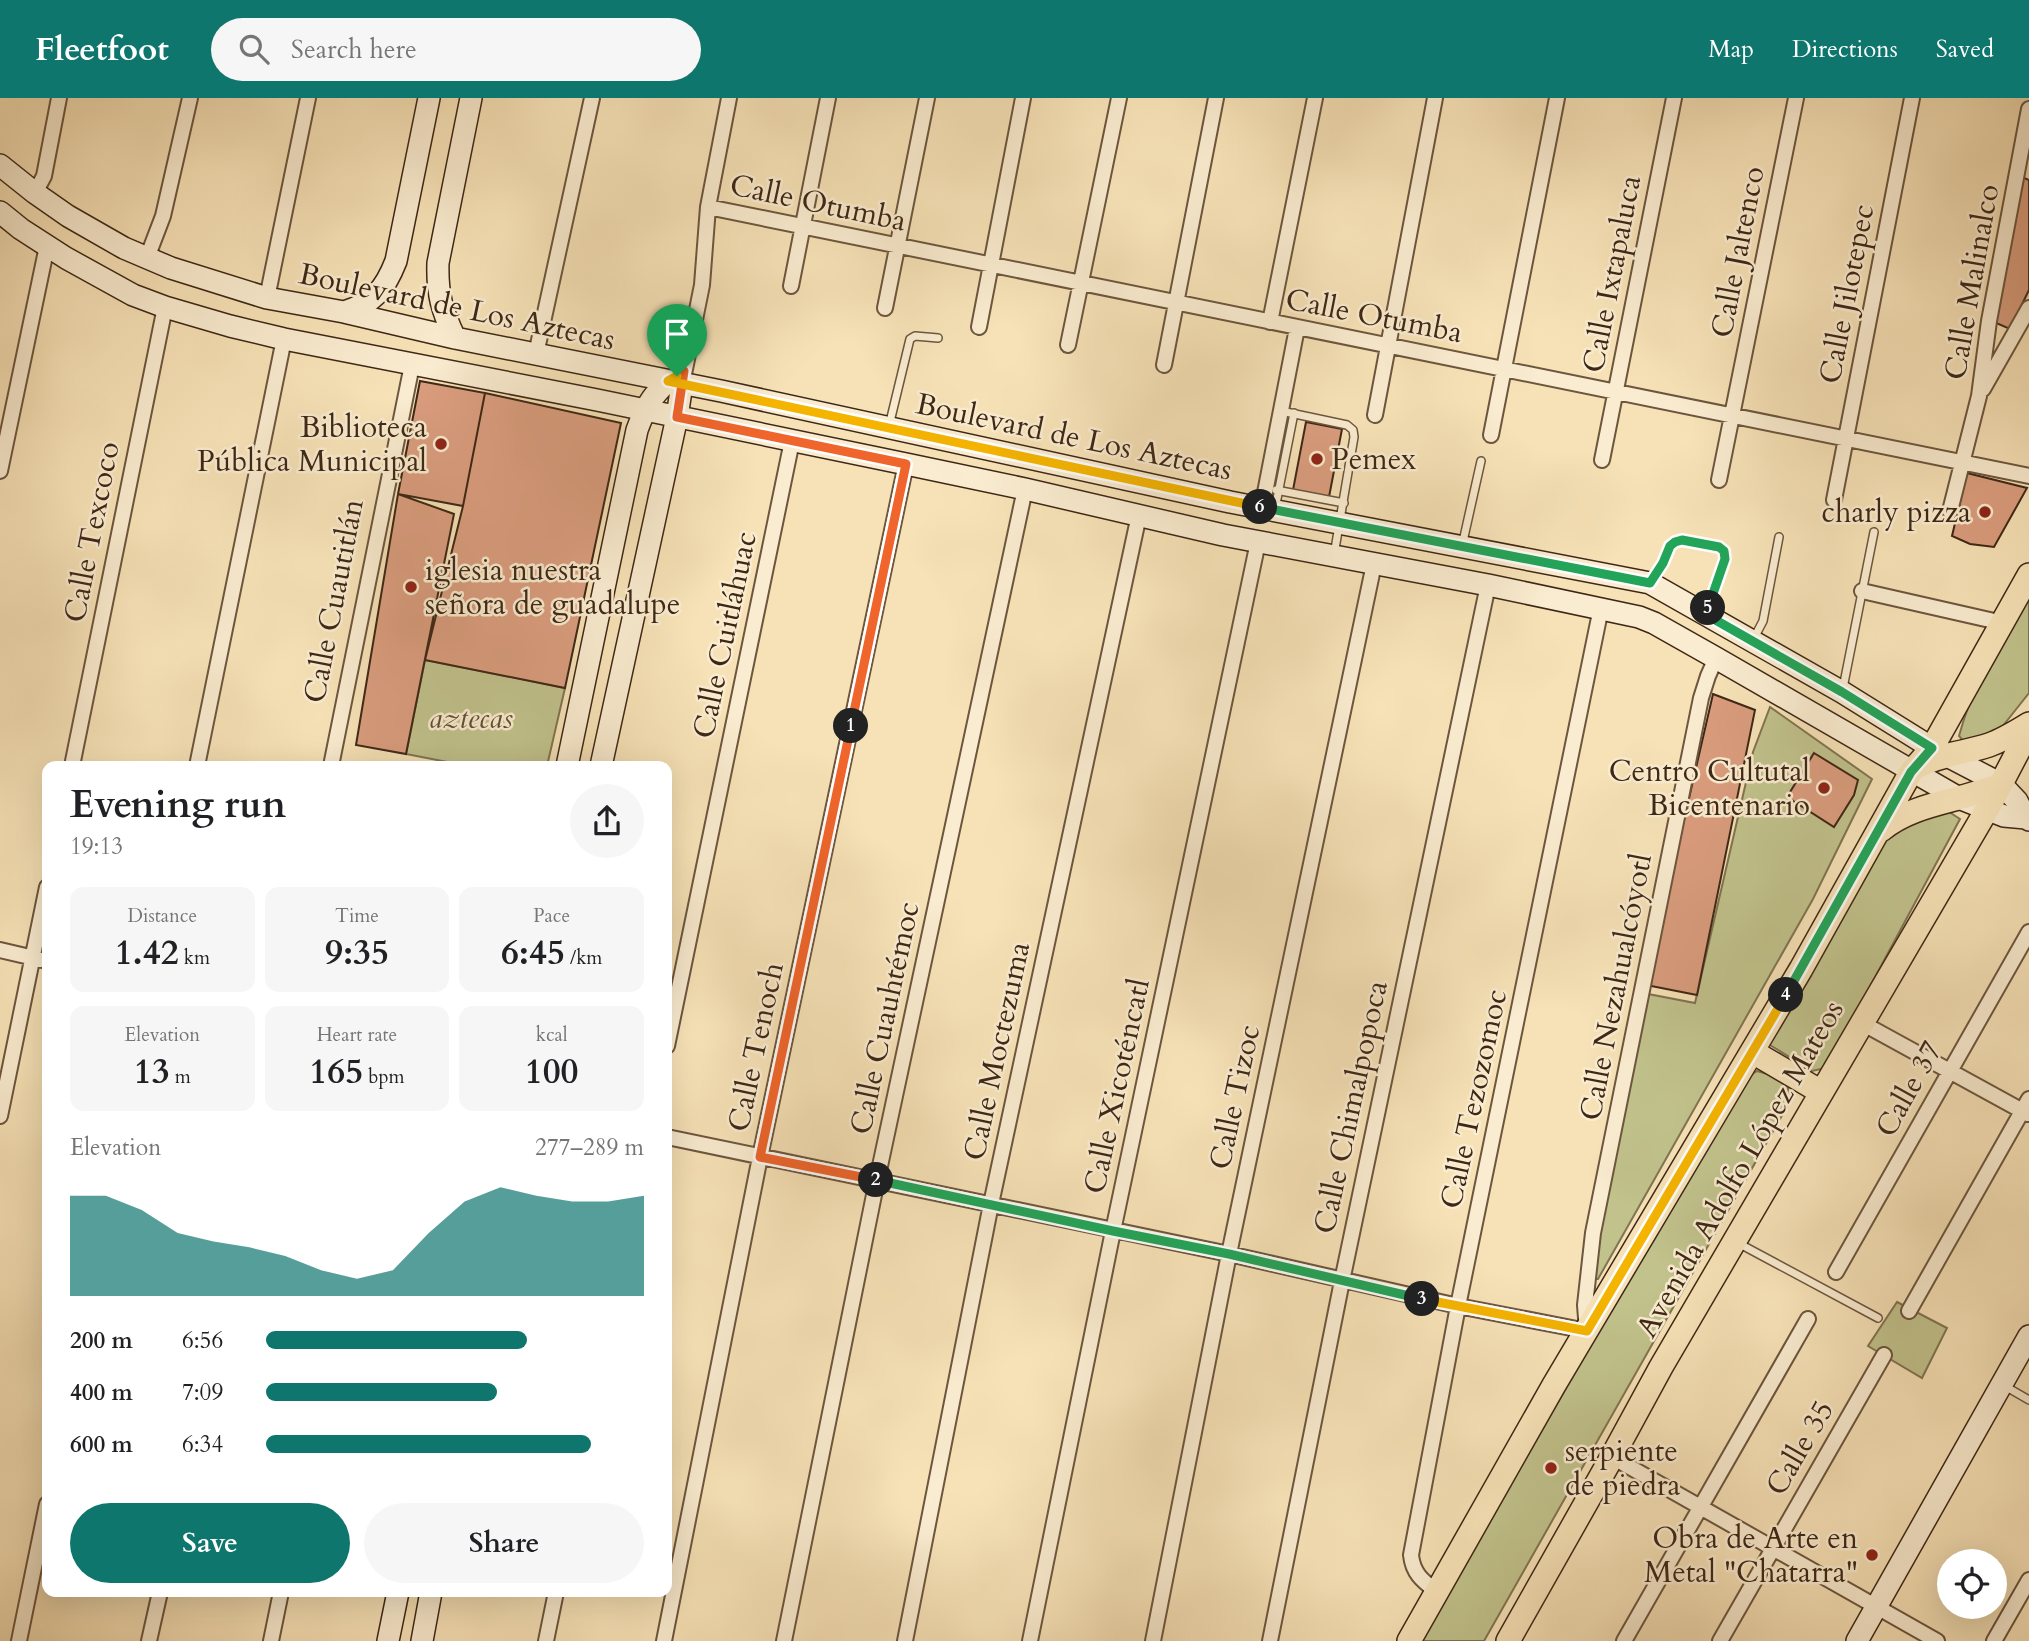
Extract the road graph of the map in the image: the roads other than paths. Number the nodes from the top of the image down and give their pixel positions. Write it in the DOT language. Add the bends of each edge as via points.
graph roads {
  1 [pos="60,98"];
  2 [pos="190,98"];
  3 [pos="308,98"];
  4 [pos="429,98"];
  5 [pos="471,98"];
  6 [pos="592,98"];
  7 [pos="729,98"];
  8 [pos="828,98"];
  9 [pos="926,98"];
  10 [pos="1023,98"];
  11 [pos="1119,98"];
  12 [pos="1216,98"];
  13 [pos="1315,98"];
  14 [pos="1435,98"];
  15 [pos="1556,98"];
  16 [pos="1674,98"];
  17 [pos="1796,98"];
  18 [pos="1912,98"];
  19 [pos="2029,109"];
  20 [pos="0,165"];
  21 [pos="35,193"];
  22 [pos="708,207"];
  23 [pos="0,212"];
  24 [pos="802,226"];
  25 [pos="100,235"];
  26 [pos="47,246"];
  27 [pos="898,246"];
  28 [pos="147,258"];
  29 [pos="990,265"];
  30 [pos="84,268"];
  31 [pos="1082,285"];
  32 [pos="791,286"];
  33 [pos="267,298"];
  34 [pos="1176,303"];
  35 [pos="164,307"];
  36 [pos="885,308"];
  37 [pos="2029,308"];
  38 [pos="344,312"];
  39 [pos="1270,322"];
  40 [pos="979,327"];
  41 [pos="1297,328"];
  42 [pos="455,338"];
  43 [pos="939,338"];
  44 [pos="284,339"];
  45 [pos="1068,345"];
  46 [pos="1387,346"];
  47 [pos="536,354"];
  48 [pos="412,365"];
  49 [pos="1164,365"];
  50 [pos="1504,369"];
  51 [pos="678,379"];
  52 [pos="1615,393"];
  53 [pos="1979,396"];
  54 [pos="644,410"];
  55 [pos="1287,412"];
  56 [pos="1375,415"];
  57 [pos="677,417"];
  58 [pos="1731,417"];
  59 [pos="889,427"];
  60 [pos="1491,435"];
  61 [pos="1846,439"];
  62 [pos="792,441"];
  63 [pos="1602,460"];
  64 [pos="1481,461"];
  65 [pos="1962,463"];
  66 [pos="906,464"];
  67 [pos="0,471"];
  68 [pos="2029,476"];
  69 [pos="1719,480"];
  70 [pos="1024,489"];
  71 [pos="1270,499"];
  72 [pos="1834,500"];
  73 [pos="1230,502"];
  74 [pos="1950,511"];
  75 [pos="1342,513"];
  76 [pos="1139,515"];
  77 [pos="1874,532"];
  78 [pos="1223,534"];
  79 [pos="1779,537"];
  80 [pos="1258,541"];
  81 [pos="1462,547"];
  82 [pos="1334,557"];
  83 [pos="1374,564"];
  84 [pos="2029,575"];
  85 [pos="1650,583"];
  86 [pos="1488,585"];
  87 [pos="1862,591"];
  88 [pos="1601,608"];
  89 [pos="1705,614"];
  90 [pos="2003,622"];
  91 [pos="1752,641"];
  92 [pos="1716,658"];
  93 [pos="1842,692"];
  94 [pos="2029,724"];
  95 [pos="2029,730"];
  96 [pos="1939,751"];
  97 [pos="73,761"];
  98 [pos="198,761"];
  99 [pos="332,761"];
  100 [pos="568,761"];
  101 [pos="602,761"];
  102 [pos="1911,772"];
  103 [pos="2001,784"];
  104 [pos="1959,798"];
  105 [pos="1987,810"];
  106 [pos="2027,819"];
  107 [pos="1877,833"];
  108 [pos="2029,932"];
  109 [pos="42,938"];
  110 [pos="0,950"];
  111 [pos="40,959"];
  112 [pos="672,1022"];
  113 [pos="1862,1023"];
  114 [pos="1753,1052"];
  115 [pos="1949,1070"];
  116 [pos="1821,1091"];
  117 [pos="2027,1108"];
  118 [pos="0,1116"];
  119 [pos="672,1138"];
  120 [pos="760,1157"];
  121 [pos="877,1180"];
  122 [pos="991,1204"];
  123 [pos="1113,1231"];
  124 [pos="1735,1241"];
  125 [pos="1229,1254"];
  126 [pos="1836,1272"];
  127 [pos="1342,1281"];
  128 [pos="1458,1306"];
  129 [pos="1909,1311"];
  130 [pos="1878,1318"];
  131 [pos="1808,1319"];
  132 [pos="1587,1331"];
  133 [pos="2029,1336"];
  134 [pos="1884,1354"];
  135 [pos="2002,1384"];
  136 [pos="2029,1400"];
  137 [pos="1612,1457"];
  138 [pos="1701,1506"];
  139 [pos="42,1528"];
  140 [pos="1774,1548"];
  141 [pos="2029,1580"];
  142 [pos="1437,1592"];
  143 [pos="159,1597"];
  144 [pos="280,1597"];
  145 [pos="397,1597"];
  146 [pos="430,1597"];
  147 [pos="555,1597"];
  148 [pos="1876,1606"];
  149 [pos="19,1641"];
  150 [pos="149,1641"];
  151 [pos="271,1641"];
  152 [pos="388,1641"];
  153 [pos="422,1641"];
  154 [pos="546,1641"];
  155 [pos="664,1641"];
  156 [pos="784,1641"];
  157 [pos="905,1641"];
  158 [pos="1030,1641"];
  159 [pos="1153,1641"];
  160 [pos="1270,1641"];
  161 [pos="1409,1641"];
  162 [pos="1508,1641"];
  163 [pos="1624,1641"];
  164 [pos="1720,1641"];
  165 [pos="1857,1641"];
  166 [pos="1937,1641"];
  167 [pos="1994,1641"];
  1 -- 21 [label="street" via="44,176"];
  2 -- 28 [label="street" via="163,216"];
  3 -- 33 [label="street"];
  4 -- 38 [label="main road" via="396,261 388,281 369,302"];
  5 -- 42 [label="main road" via="438,264 439,299"];
  6 -- 47 [label="street"];
  7 -- 22 [label="street"];
  8 -- 24 [label="street"];
  9 -- 27 [label="street"];
  10 -- 29 [label="street"];
  11 -- 31 [label="street"];
  12 -- 34 [label="street"];
  13 -- 39 [label="street"];
  14 -- 46 [label="street"];
  15 -- 50 [label="street"];
  16 -- 52 [label="street, Calle Ixtapaluca"];
  17 -- 58 [label="street, Calle Jaltenco"];
  18 -- 61 [label="street, Calle Jilotepec"];
  19 -- 53 [label="street, Calle Malinalco"];
  20 -- 21 [label="main road, Boulevard de Los Aztecas"];
  21 -- 25 [label="main road, Boulevard de Los Aztecas"];
  22 -- 24 [label="street, Calle Otumba"];
  22 -- 51 [label="street" via="702,285"];
  23 -- 26 [label="main road, Boulevard de Los Aztecas"];
  24 -- 27 [label="street, Calle Otumba"];
  24 -- 32 [label="street"];
  25 -- 28 [label="main road, Boulevard de Los Aztecas"];
  25 -- 30 [label="main road"];
  26 -- 30 [label="main road, Boulevard de Los Aztecas"];
  26 -- 67 [label="street"];
  27 -- 29 [label="street, Calle Otumba"];
  27 -- 36 [label="street"];
  28 -- 33 [label="main road, Boulevard de Los Aztecas"];
  29 -- 31 [label="street, Calle Otumba"];
  29 -- 40 [label="street"];
  30 -- 35 [label="main road, Boulevard de Los Aztecas"];
  31 -- 34 [label="street, Calle Otumba"];
  31 -- 45 [label="street"];
  33 -- 38 [label="main road, Boulevard de Los Aztecas"];
  34 -- 39 [label="street, Calle Otumba"];
  34 -- 49 [label="street"];
  35 -- 44 [label="main road, Boulevard de Los Aztecas"];
  35 -- 97 [label="street, Calle Texcoco"];
  37 -- 53 [label="street"];
  38 -- 42 [label="main road, Boulevard de Los Aztecas"];
  39 -- 41 [label="street, Calle Otumba"];
  41 -- 46 [label="street, Calle Otumba"];
  41 -- 55 [label="street"];
  42 -- 47 [label="main road, Boulevard de Los Aztecas"];
  43 -- 59 [label="lane" via="910,339"];
  44 -- 48 [label="main road, Boulevard de Los Aztecas"];
  44 -- 98 [label="street"];
  46 -- 50 [label="street, Calle Otumba"];
  46 -- 56 [label="street"];
  47 -- 51 [label="main road, Boulevard de Los Aztecas"];
  48 -- 54 [label="main road, Boulevard de Los Aztecas"];
  48 -- 99 [label="street, Calle Cuautitlán"];
  50 -- 52 [label="street, Calle Otumba"];
  50 -- 60 [label="street"];
  51 -- 54 [label="main road"];
  51 -- 57 [label="main road"];
  51 -- 59 [label="main road, Boulevard de Los Aztecas"];
  52 -- 58 [label="street, Calle Otumba"];
  52 -- 63 [label="street, Calle Ixtapaluca"];
  53 -- 65 [label="street, Calle Malinalco"];
  54 -- 57 [label="main road, Boulevard de Los Aztecas"];
  54 -- 100 [label="main road"];
  55 -- 71 [label="street"];
  55 -- 75 [label="lane" via="1353,430"];
  57 -- 62 [label="main road, Boulevard de Los Aztecas"];
  57 -- 101 [label="main road"];
  58 -- 61 [label="street, Calle Otumba"];
  58 -- 69 [label="street, Calle Jaltenco"];
  59 -- 73 [label="main road, Boulevard de Los Aztecas"];
  61 -- 65 [label="street, Calle Otumba"];
  61 -- 72 [label="street, Calle Jilotepec"];
  62 -- 66 [label="main road, Boulevard de Los Aztecas"];
  62 -- 112 [label="street, Calle Cuitláhuac"];
  64 -- 81 [label="lane"];
  65 -- 68 [label="street, Calle Otumba"];
  65 -- 74 [label="street, Calle Malinalco"];
  66 -- 70 [label="main road, Boulevard de Los Aztecas"];
  66 -- 120 [label="street, Calle Tenoch"];
  70 -- 76 [label="main road, Boulevard de Los Aztecas"];
  70 -- 121 [label="street, Calle Cuauhtémoc"];
  71 -- 73 [label="main road, Boulevard de Los Aztecas"];
  71 -- 75 [label="main road, Boulevard de Los Aztecas"];
  73 -- 78 [label="main road"];
  75 -- 81 [label="main road, Boulevard de Los Aztecas"];
  75 -- 82 [label="lane"];
  76 -- 78 [label="main road, Boulevard de Los Aztecas"];
  76 -- 122 [label="street, Calle Moctezuma"];
  77 -- 87 [label="lane"];
  78 -- 80 [label="main road, Boulevard de Los Aztecas"];
  79 -- 91 [label="lane" via="1763,621"];
  80 -- 82 [label="main road, Boulevard de Los Aztecas"];
  80 -- 123 [label="street, Calle Xicoténcatl"];
  81 -- 85 [label="main road, Boulevard de Los Aztecas"];
  82 -- 83 [label="main road, Boulevard de Los Aztecas"];
  83 -- 86 [label="main road, Boulevard de Los Aztecas"];
  83 -- 125 [label="street, Calle Tizoc"];
  84 -- 90 [label="main road, Avenida Adolfo López Mateos"];
  85 -- 89 [label="main road, Boulevard de Los Aztecas"];
  85 -- 89 [label="lane" via="1675,542 1722,549 1725,559"];
  86 -- 88 [label="main road, Boulevard de Los Aztecas"];
  86 -- 127 [label="street, Calle Chimalpopoca"];
  87 -- 90 [label="street"];
  87 -- 93 [label="lane"];
  88 -- 92 [label="main road, Boulevard de Los Aztecas" via="1654,623"];
  88 -- 128 [label="street, Calle Tezozomoc"];
  89 -- 91 [label="main road, Boulevard de Los Aztecas"];
  90 -- 96 [label="main road, Avenida Adolfo López Mateos"];
  91 -- 93 [label="main road, Boulevard de Los Aztecas"];
  92 -- 102 [label="main road, Boulevard de Los Aztecas"];
  92 -- 132 [label="street, Calle Nezahualcóyotl" via="1701,698 1593,1234"];
  93 -- 96 [label="main road, Boulevard de Los Aztecas"];
  94 -- 96 [label="main road" via="1990,745"];
  95 -- 103 [label="main road, Avenida Adolfo López Mateos"];
  96 -- 102 [label="main road, Avenida Adolfo López Mateos"];
  96 -- 103 [label="main road, Boulevard de Los Aztecas"];
  102 -- 104 [label="main road, Boulevard de Los Aztecas"];
  102 -- 107 [label="main road, Avenida Adolfo López Mateos"];
  103 -- 104 [label="main road"];
  103 -- 105 [label="main road, Avenida Adolfo López Mateos"];
  103 -- 106 [label="main road, Boulevard de Los Aztecas"];
  104 -- 105 [label="main road, Boulevard de Los Aztecas"];
  104 -- 107 [label="main road" via="1918,809"];
  105 -- 106 [label="main road, Boulevard de Los Aztecas"];
  105 -- 113 [label="main road, Avenida Adolfo López Mateos"];
  107 -- 114 [label="main road, Avenida Adolfo López Mateos"];
  108 -- 115 [label="street, Calle 37"];
  109 -- 111 [label="street"];
  110 -- 111 [label="street"];
  111 -- 118 [label="street"];
  113 -- 115 [label="street"];
  113 -- 116 [label="main road, Avenida Adolfo López Mateos"];
  114 -- 116 [label="main road"];
  114 -- 132 [label="main road, Avenida Adolfo López Mateos"];
  115 -- 117 [label="street"];
  115 -- 126 [label="street, Calle 37"];
  116 -- 124 [label="main road, Avenida Adolfo López Mateos"];
  117 -- 129 [label="street"];
  119 -- 120 [label="street"];
  120 -- 121 [label="street"];
  120 -- 155 [label="street, Calle Tenoch"];
  121 -- 122 [label="street"];
  121 -- 156 [label="street, Calle Cuauhtémoc"];
  122 -- 123 [label="street"];
  122 -- 157 [label="street, Calle Moctezuma"];
  123 -- 125 [label="street"];
  123 -- 158 [label="street, Calle Xicoténcatl"];
  124 -- 130 [label="lane"];
  124 -- 137 [label="main road, Avenida Adolfo López Mateos"];
  125 -- 127 [label="street"];
  125 -- 159 [label="street, Calle Tizoc"];
  127 -- 128 [label="street"];
  127 -- 160 [label="street, Calle Chimalpopoca"];
  128 -- 132 [label="street"];
  128 -- 142 [label="street, Calle Tezozomoc" via="1411,1555 1419,1577"];
  131 -- 138 [label="street"];
  132 -- 142 [label="main road, Avenida Adolfo López Mateos"];
  133 -- 135 [label="main road"];
  134 -- 140 [label="street, Calle 35"];
  135 -- 136 [label="lane"];
  135 -- 148 [label="main road"];
  137 -- 138 [label="street"];
  137 -- 162 [label="main road, Avenida Adolfo López Mateos"];
  138 -- 140 [label="street"];
  138 -- 163 [label="street"];
  139 -- 149 [label="street"];
  140 -- 148 [label="street"];
  140 -- 164 [label="street, Calle 35"];
  141 -- 167 [label="street"];
  142 -- 161 [label="main road, Avenida Adolfo López Mateos"];
  143 -- 150 [label="street"];
  144 -- 151 [label="street"];
  145 -- 152 [label="main road"];
  146 -- 153 [label="main road"];
  147 -- 154 [label="street"];
  148 -- 165 [label="main road"];
  148 -- 166 [label="street"];
}
